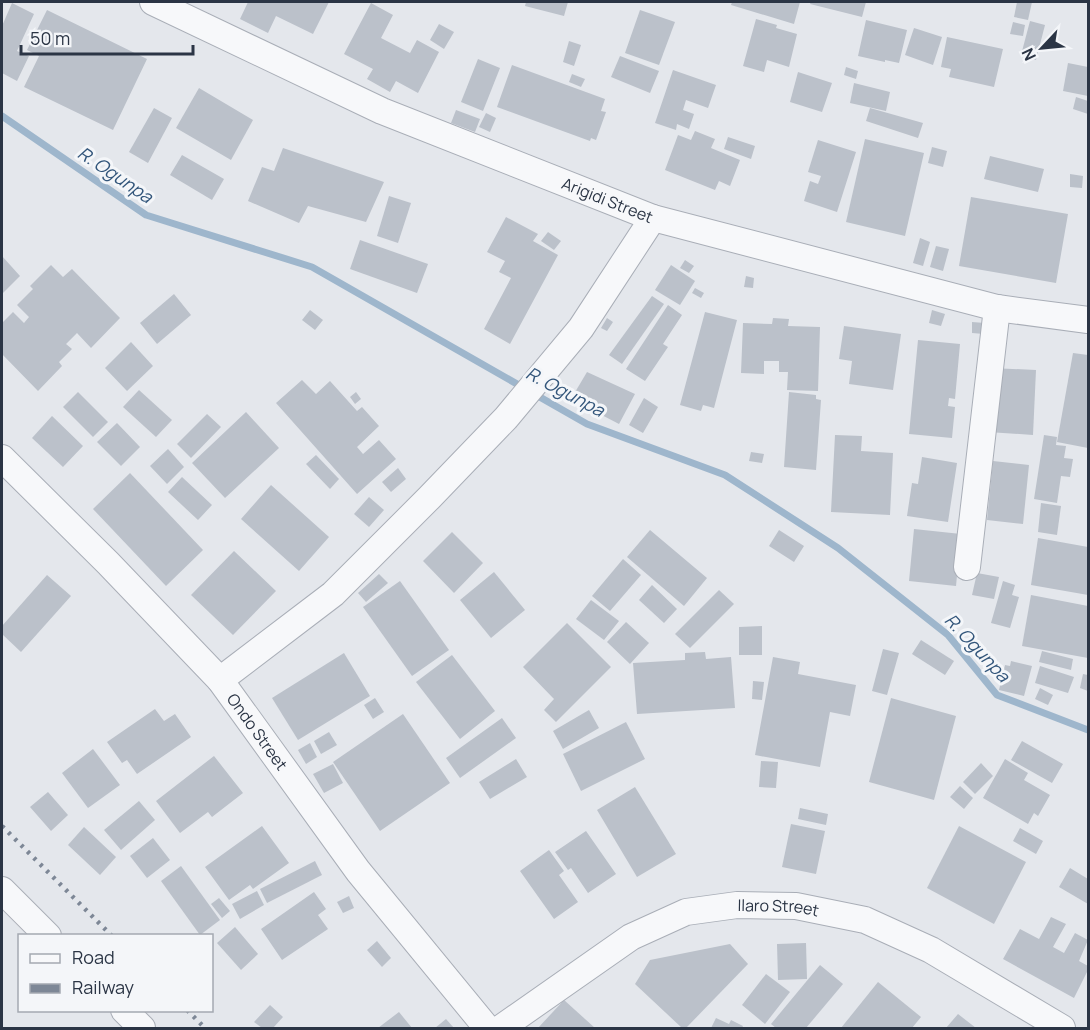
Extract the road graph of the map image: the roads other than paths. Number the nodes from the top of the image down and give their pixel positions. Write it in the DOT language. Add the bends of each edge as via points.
graph roads {
  1 [pos="153,2"];
  2 [pos="653,218"];
  3 [pos="998,308"];
  4 [pos="1089,320"];
  5 [pos="2,458"];
  6 [pos="967,567"];
  7 [pos="220,680"];
  8 [pos="2,890"];
  9 [pos="46,934"];
  10 [pos="125,1012"];
  11 [pos="142,1029"];
  12 [pos="487,1029"];
  13 [pos="501,1029"];
  14 [pos="1062,1029"];
  1 -- 2 [label="street, Arigidi Street" via="382,111"];
  2 -- 3 [label="street, Arigidi Street"];
  2 -- 7 [label="street" via="581,328 506,418 333,594"];
  3 -- 4 [label="street, Arigidi Street"];
  3 -- 6 [label="street"];
  5 -- 7 [label="street, Ondo Street"];
  7 -- 12 [label="street, Ondo Street" via="358,871"];
  8 -- 9 [label="street"];
  10 -- 11 [label="street"];
  13 -- 14 [label="street, Ilaro Street" via="631,937 686,912 736,905 796,906 865,920 930,950"];
}
